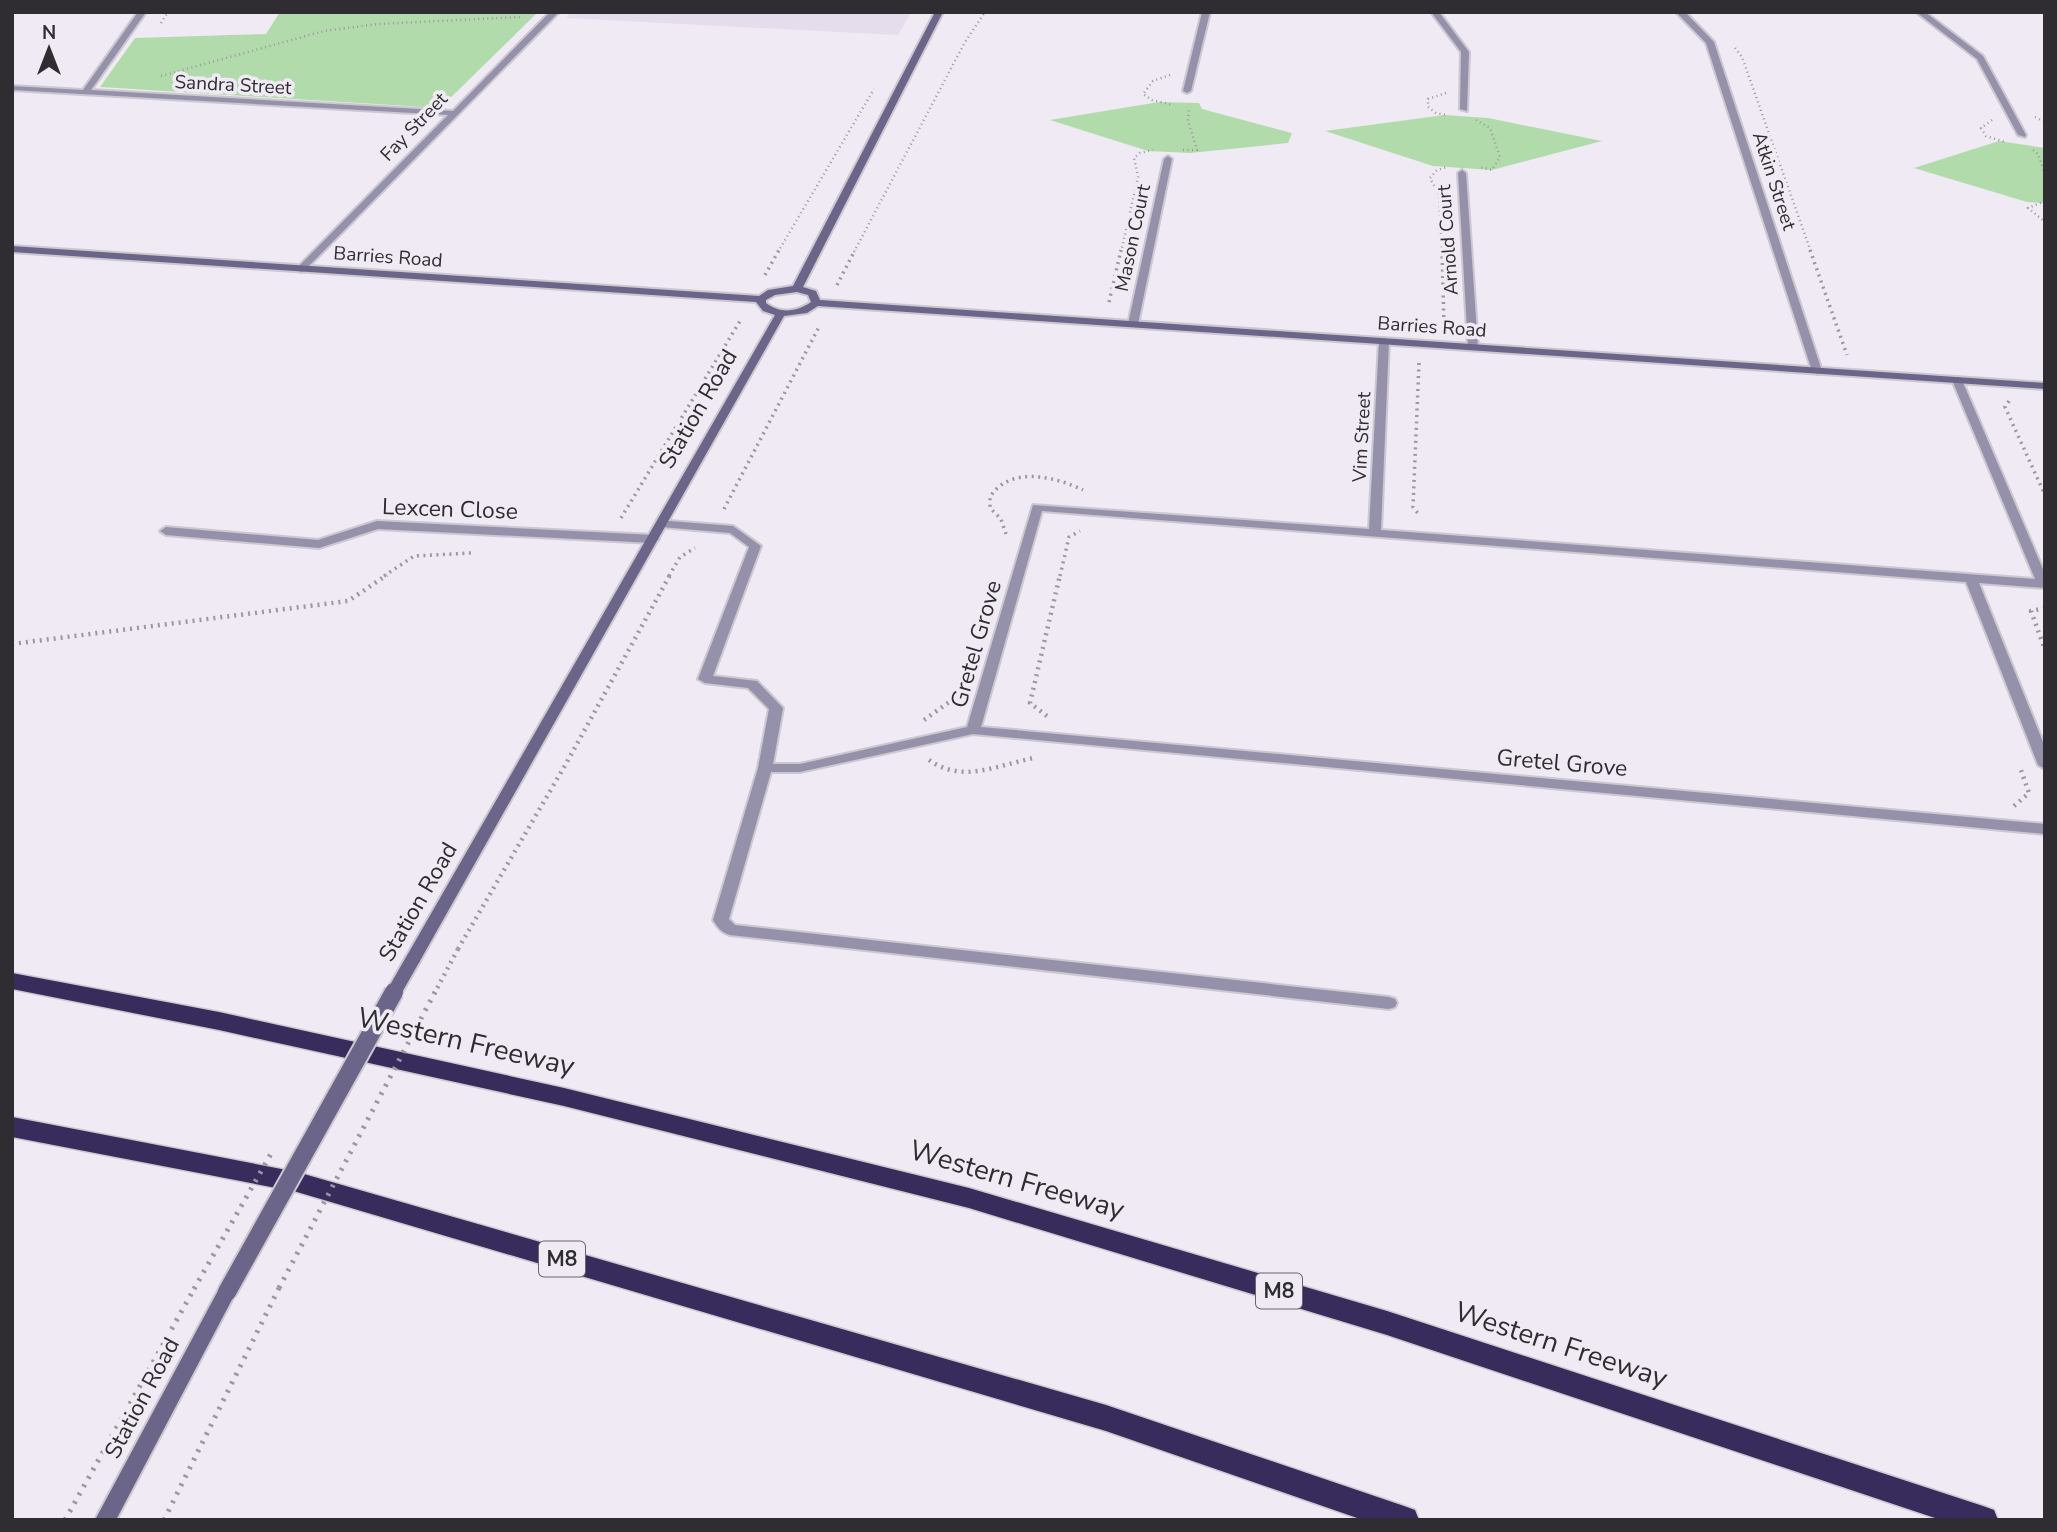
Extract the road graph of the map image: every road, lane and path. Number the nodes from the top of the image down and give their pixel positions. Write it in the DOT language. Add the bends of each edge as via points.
graph roads {
  1 [pos="142,12"];
  2 [pos="555,12"];
  3 [pos="939,12"];
  4 [pos="985,12"];
  5 [pos="1206,12"];
  6 [pos="1435,12"];
  7 [pos="1680,12"];
  8 [pos="1920,12"];
  9 [pos="520,18"];
  10 [pos="1730,40"];
  11 [pos="1173,64"];
  12 [pos="155,78"];
  13 [pos="877,82"];
  14 [pos="12,88"];
  15 [pos="1187,91"];
  16 [pos="85,92"];
  17 [pos="1450,92"];
  18 [pos="1464,109"];
  19 [pos="452,113"];
  20 [pos="1455,116"];
  21 [pos="1472,119"];
  22 [pos="2022,135"];
  23 [pos="1176,148"];
  24 [pos="1161,149"];
  25 [pos="1168,159"];
  26 [pos="1476,166"];
  27 [pos="1459,169"];
  28 [pos="2045,201"];
  29 [pos="2045,222"];
  30 [pos="12,249"];
  31 [pos="301,269"];
  32 [pos="761,281"];
  33 [pos="837,285"];
  34 [pos="797,289"];
  35 [pos="761,299"];
  36 [pos="816,303"];
  37 [pos="1136,309"];
  38 [pos="781,313"];
  39 [pos="740,321"];
  40 [pos="1133,324"];
  41 [pos="819,326"];
  42 [pos="1472,331"];
  43 [pos="1384,341"];
  44 [pos="1473,347"];
  45 [pos="1847,356"];
  46 [pos="1420,358"];
  47 [pos="1817,371"];
  48 [pos="1957,380"];
  49 [pos="2045,386"];
  50 [pos="2012,398"];
  51 [pos="1087,492"];
  52 [pos="2045,495"];
  53 [pos="662,523"];
  54 [pos="1425,523"];
  55 [pos="1089,525"];
  56 [pos="714,528"];
  57 [pos="166,531"];
  58 [pos="1375,534"];
  59 [pos="621,537"];
  60 [pos="653,539"];
  61 [pos="1003,543"];
  62 [pos="483,552"];
  63 [pos="1971,579"];
  64 [pos="2044,584"];
  65 [pos="2032,604"];
  66 [pos="2045,607"];
  67 [pos="12,644"];
  68 [pos="2045,650"];
  69 [pos="962,692"];
  70 [pos="1048,717"];
  71 [pos="973,730"];
  72 [pos="919,742"];
  73 [pos="1036,758"];
  74 [pos="2045,765"];
  75 [pos="765,768"];
  76 [pos="2014,806"];
  77 [pos="2024,806"];
  78 [pos="2045,829"];
  79 [pos="12,981"];
  80 [pos="1389,1003"];
  81 [pos="12,1127"];
  82 [pos="194,1289"];
  83 [pos="65,1520"];
  84 [pos="105,1520"];
  85 [pos="164,1520"];
  86 [pos="1404,1520"];
  87 [pos="1983,1520"];
  1 -- 16 [label="street"];
  2 -- 19 [label="street, Fay Street"];
  3 -- 34 [label="street"];
  4 -- 33 [label="path"];
  5 -- 15 [label="street"];
  6 -- 18 [label="street" via="1465,52"];
  7 -- 47 [label="street, Atkin Street" via="1710,42"];
  8 -- 22 [label="street" via="1980,58"];
  9 -- 12 [label="path" via="324,31"];
  10 -- 45 [label="path" via="1742,57"];
  11 -- 23 [label="path" via="1170,76 1153,81 1143,94 1191,107 1188,121 1197,150"];
  13 -- 32 [label="path"];
  14 -- 16 [label="street, Sandra Street"];
  16 -- 19 [label="street, Sandra Street"];
  17 -- 20 [label="path" via="1428,99 1428,107"];
  19 -- 31 [label="street, Fay Street"];
  21 -- 26 [label="path" via="1490,128 1500,157 1492,170"];
  24 -- 37 [label="path" via="1140,153 1134,159 1138,177 1110,301 1102,306"];
  25 -- 37 [label="street, Mason Court"];
  27 -- 42 [label="street, Arnold Court"];
  27 -- 42 [label="path" via="1437,170 1430,178 1439,195 1446,325 1437,328"];
  28 -- 29 [label="path" via="2028,208"];
  30 -- 31 [label="street, Barries Road"];
  31 -- 35 [label="street, Barries Road"];
  34 -- 35 [label="street" via="772,292"];
  34 -- 36 [label="street" via="812,293"];
  35 -- 38 [label="street" via="764,308"];
  36 -- 38 [label="street" via="804,311"];
  36 -- 40 [label="street, Barries Road"];
  37 -- 40 [label="street, Mason Court"];
  38 -- 53 [label="street, Station Road"];
  39 -- 59 [label="path" via="620,520"];
  40 -- 43 [label="street, Barries Road"];
  41 -- 56 [label="path"];
  42 -- 44 [label="street, Arnold Court"];
  43 -- 44 [label="street, Barries Road"];
  43 -- 58 [label="street, Vim Street"];
  44 -- 47 [label="street, Barries Road"];
  46 -- 54 [label="path" via="1413,507"];
  47 -- 48 [label="street, Barries Road"];
  48 -- 49 [label="street, Barries Road"];
  48 -- 64 [label="street"];
  50 -- 52 [label="path" via="2005,407"];
  51 -- 61 [label="path" via="1042,476 997,488 990,497 990,508 1007,530"];
  53 -- 56 [label="street"];
  53 -- 60 [label="street, Station Road"];
  55 -- 70 [label="path" via="1069,537 1030,703"];
  56 -- 75 [label="street" via="733,530 755,546 705,679 752,684 776,708"];
  56 -- 85 [label="path, bridge" via="708,541 680,557 458,949 279,1288"];
  57 -- 59 [label="street, Lexcen Close" via="319,544 377,525"];
  58 -- 63 [label="street, Gretel Grove"];
  58 -- 71 [label="street, Gretel Grove" via="1037,507"];
  59 -- 60 [label="street, Lexcen Close"];
  60 -- 84 [label="street, Station Road, bridge" via="413,959"];
  62 -- 67 [label="path" via="414,556 348,601"];
  63 -- 64 [label="street, Gretel Grove"];
  63 -- 74 [label="street"];
  65 -- 66 [label="path"];
  66 -- 68 [label="path" via="2031,611"];
  69 -- 72 [label="path" via="915,730"];
  71 -- 72 [label="street"];
  71 -- 78 [label="street, Gretel Grove"];
  72 -- 73 [label="path" via="934,765 952,772 989,771"];
  72 -- 75 [label="street" via="800,768"];
  75 -- 80 [label="street" via="721,920 730,930"];
  76 -- 77 [label="path"];
  79 -- 87 [label="highway, Western Freeway / M8" via="564,1097 969,1198 1387,1324"];
  81 -- 86 [label="highway, M8" via="297,1182 1106,1418"];
  82 -- 83 [label="path"];
}
